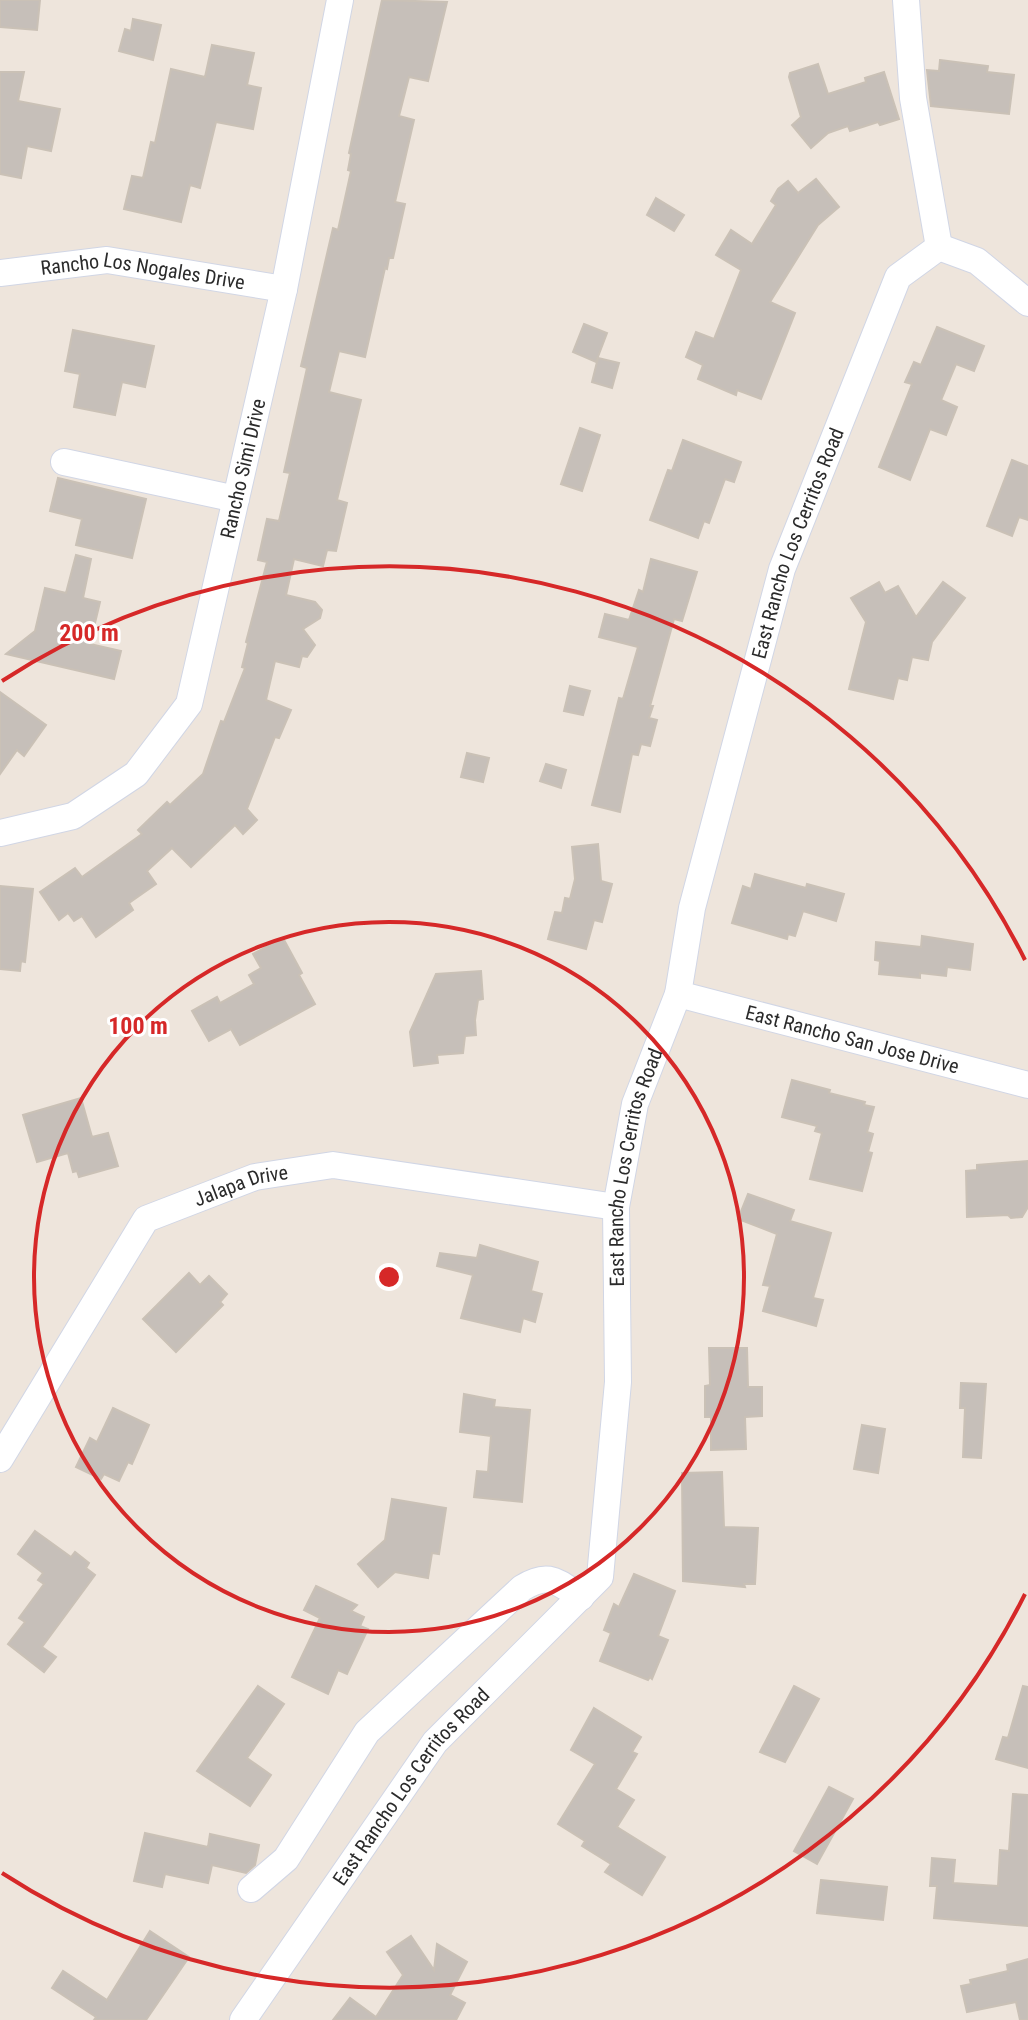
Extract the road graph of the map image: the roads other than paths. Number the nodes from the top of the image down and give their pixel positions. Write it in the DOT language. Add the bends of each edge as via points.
graph roads {
  1 [pos="340,0"];
  2 [pos="906,0"];
  3 [pos="939,247"];
  4 [pos="0,273"];
  5 [pos="284,289"];
  6 [pos="1028,303"];
  7 [pos="64,462"];
  8 [pos="236,499"];
  9 [pos="0,833"];
  10 [pos="678,994"];
  11 [pos="1028,1085"];
  12 [pos="616,1207"];
  13 [pos="0,1459"];
  14 [pos="581,1597"];
  15 [pos="251,1889"];
  16 [pos="243,2020"];
  1 -- 5 [label="street, Rancho Simi Drive"];
  2 -- 3 [label="street" via="913,98"];
  3 -- 6 [label="street" via="977,261"];
  3 -- 10 [label="street, East Rancho Los Cerritos Road" via="898,277 782,569 692,908"];
  4 -- 5 [label="street, Rancho Los Nogales Drive" via="107,260"];
  5 -- 8 [label="street, Rancho Simi Drive"];
  7 -- 8 [label="street"];
  8 -- 9 [label="street, Rancho Simi Drive" via="189,704 136,774 73,816"];
  10 -- 11 [label="street, East Rancho San Jose Drive"];
  10 -- 12 [label="street, East Rancho Los Cerritos Road" via="635,1104"];
  12 -- 13 [label="street, Jalapa Drive" via="333,1165 255,1177 146,1219"];
  12 -- 14 [label="street, East Rancho Los Cerritos Road" via="618,1382 600,1577"];
  14 -- 15 [label="street" via="552,1579 537,1578 522,1588 367,1732 286,1859"];
  14 -- 16 [label="street, East Rancho Los Cerritos Road" via="435,1742"];
}
